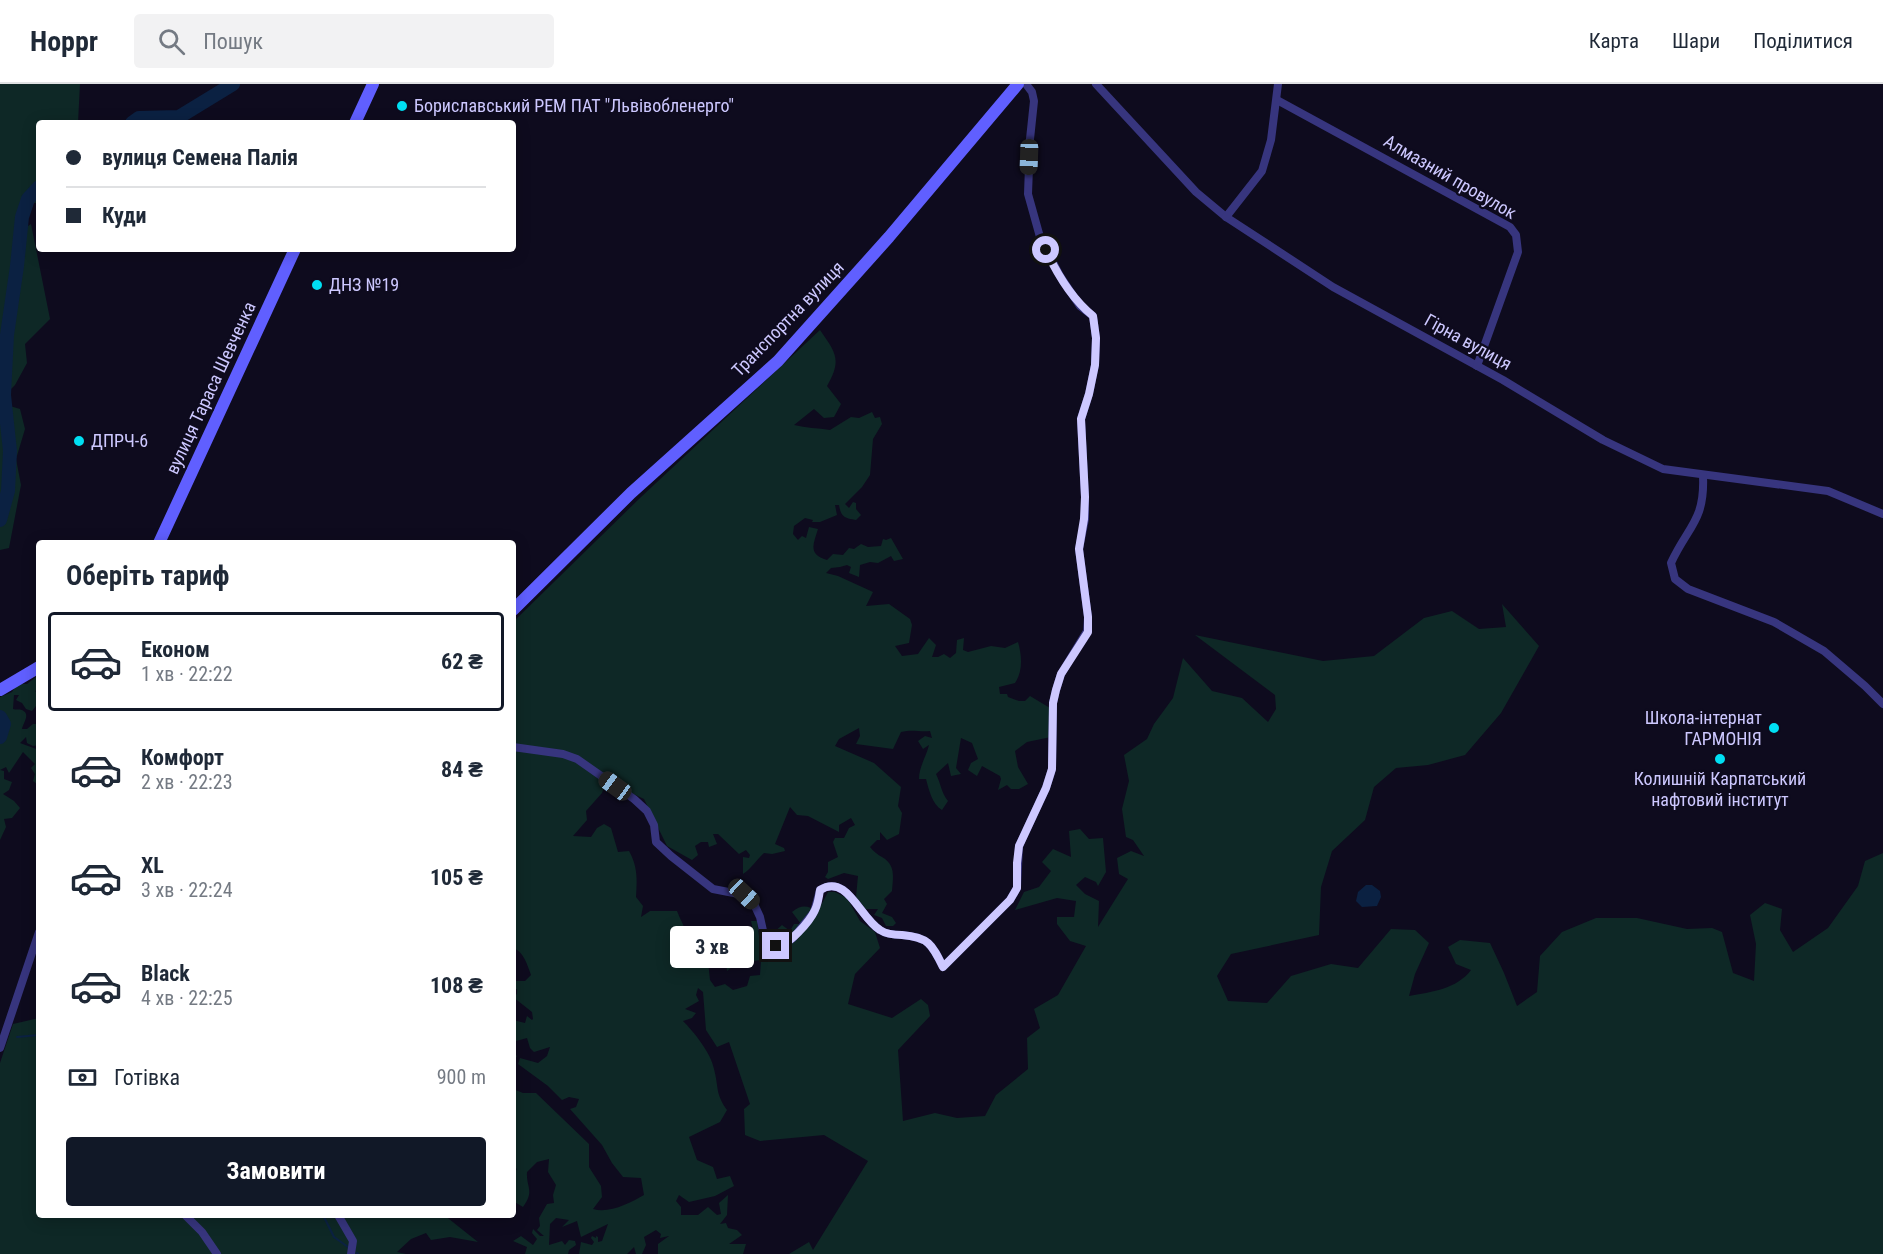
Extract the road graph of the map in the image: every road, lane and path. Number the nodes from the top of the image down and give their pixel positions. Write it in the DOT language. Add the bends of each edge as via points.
graph roads {
  1 [pos="373,84"];
  2 [pos="1018,84"];
  3 [pos="1026,84"];
  4 [pos="1096,84"];
  5 [pos="1278,84"];
  6 [pos="1277,100"];
  7 [pos="356,120"];
  8 [pos="1226,217"];
  9 [pos="295,252"];
  10 [pos="1477,366"];
  11 [pos="1702,476"];
  12 [pos="1883,514"];
  13 [pos="160,540"];
  14 [pos="516,607"];
  15 [pos="36,669"];
  16 [pos="0,690"];
  17 [pos="1883,704"];
  18 [pos="516,747"];
  19 [pos="36,941"];
  20 [pos="0,1048"];
  21 [pos="188,1218"];
  22 [pos="340,1218"];
  23 [pos="217,1254"];
  24 [pos="351,1254"];
  1 -- 7 [label="street"];
  2 -- 14 [label="street, Транспортна вулиця" via="778,361 631,493"];
  3 -- 18 [label="street" via="1034,101 1028,194 1040,237 1080,306 1093,316 1096,338 1095,365 1081,419 1085,497 1079,549 1088,632 1061,674 1056,690 1052,769 1019,846 1017,888 1010,900 943,967 926,940 879,930 849,894 834,886 820,890 814,912 793,938 782,946 769,942 754,904 744,894 713,889 670,856 656,842 647,811 634,799 578,759"];
  4 -- 8 [label="street, Гірна вулиця" via="1196,192"];
  5 -- 6 [label="street"];
  6 -- 8 [label="street" via="1272,140 1262,171"];
  6 -- 10 [label="street, Алмазний провулок" via="1510,227 1516,234 1518,252"];
  8 -- 10 [label="street, Гірна вулиця" via="1333,287"];
  9 -- 13 [label="street, вулиця Тараса Шевченка"];
  10 -- 11 [label="street, Гірна вулиця" via="1634,456 1663,470"];
  11 -- 12 [label="street, Гірна вулиця" via="1828,491"];
  11 -- 17 [label="street" via="1700,513 1671,563 1674,579 1688,589 1774,622 1824,651"];
  15 -- 16 [label="street"];
  19 -- 20 [label="street"];
  21 -- 23 [label="street"];
  22 -- 24 [label="street" via="353,1241"];
}
